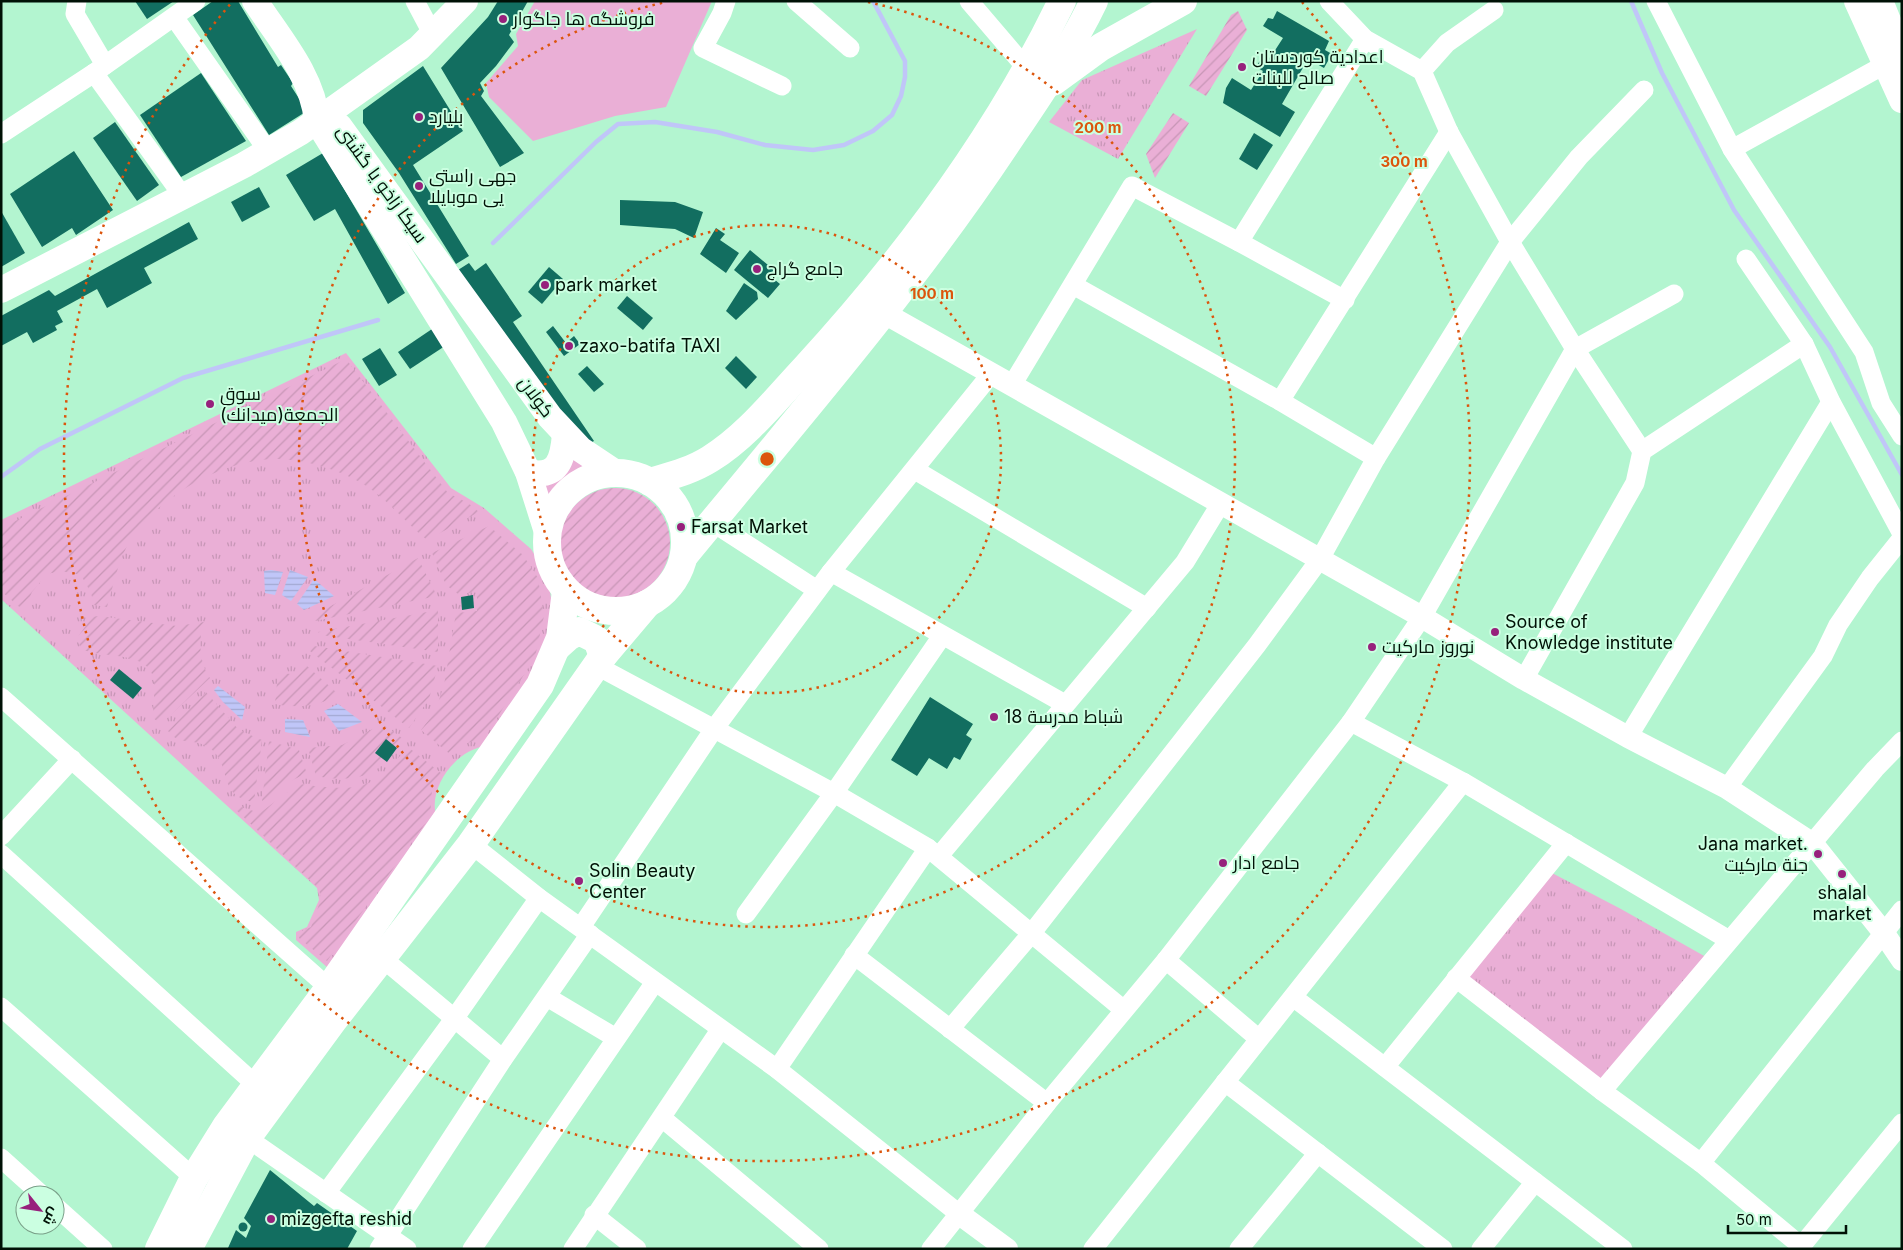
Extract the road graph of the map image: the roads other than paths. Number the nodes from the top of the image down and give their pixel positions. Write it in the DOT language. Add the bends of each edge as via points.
graph roads {
  1 [pos="77,1"];
  2 [pos="196,1"];
  3 [pos="255,1"];
  4 [pos="415,1"];
  5 [pos="465,1"];
  6 [pos="726,1"];
  7 [pos="796,1"];
  8 [pos="969,1"];
  9 [pos="1062,1"];
  10 [pos="1183,1"];
  11 [pos="1329,1"];
  12 [pos="1657,1"];
  13 [pos="1857,1"];
  14 [pos="1880,1"];
  15 [pos="1093,3"];
  16 [pos="1494,10"];
  17 [pos="174,17"];
  18 [pos="434,35"];
  19 [pos="1365,38"];
  20 [pos="850,48"];
  21 [pos="1894,60"];
  22 [pos="100,69"];
  23 [pos="1422,72"];
  24 [pos="1035,79"];
  25 [pos="782,86"];
  26 [pos="1644,90"];
  27 [pos="1902,100"];
  28 [pos="323,117"];
  29 [pos="1449,132"];
  30 [pos="1,134"];
  31 [pos="1732,149"];
  32 [pos="268,151"];
  33 [pos="182,195"];
  34 [pos="1239,242"];
  35 [pos="1510,242"];
  36 [pos="1746,259"];
  37 [pos="1073,285"];
  38 [pos="1,290"];
  39 [pos="1674,294"];
  40 [pos="1345,300"];
  41 [pos="469,308"];
  42 [pos="884,313"];
  43 [pos="1804,344"];
  44 [pos="1575,349"];
  45 [pos="991,374"];
  46 [pos="1012,385"];
  47 [pos="1280,401"];
  48 [pos="1830,402"];
  49 [pos="565,434"];
  50 [pos="1902,436"];
  51 [pos="1642,451"];
  52 [pos="1376,458"];
  53 [pos="914,470"];
  54 [pos="528,472"];
  55 [pos="616,473"];
  56 [pos="650,482"];
  57 [pos="1221,503"];
  58 [pos="712,522"];
  59 [pos="547,532"];
  60 [pos="1902,534"];
  61 [pos="1902,538"];
  62 [pos="684,556"];
  63 [pos="1320,559"];
  64 [pos="832,572"];
  65 [pos="817,590"];
  66 [pos="566,591"];
  67 [pos="647,604"];
  68 [pos="1147,608"];
  69 [pos="1422,617"];
  70 [pos="942,636"];
  71 [pos="558,646"];
  72 [pos="600,661"];
  73 [pos="1524,678"];
  74 [pos="1,697"];
  75 [pos="1065,704"];
  76 [pos="1351,722"];
  77 [pos="714,728"];
  78 [pos="1628,737"];
  79 [pos="1902,741"];
  80 [pos="72,759"];
  81 [pos="1463,782"];
  82 [pos="1727,788"];
  83 [pos="834,793"];
  84 [pos="1,836"];
  85 [pos="1566,843"];
  86 [pos="471,844"];
  87 [pos="1813,844"];
  88 [pos="934,852"];
  89 [pos="1,854"];
  90 [pos="539,898"];
  91 [pos="1902,910"];
  92 [pos="746,914"];
  93 [pos="586,931"];
  94 [pos="1883,932"];
  95 [pos="1031,934"];
  96 [pos="1729,940"];
  97 [pos="854,955"];
  98 [pos="382,958"];
  99 [pos="1166,960"];
  100 [pos="1902,960"];
  101 [pos="1456,978"];
  102 [pos="655,982"];
  103 [pos="329,988"];
  104 [pos="547,997"];
  105 [pos="1293,997"];
  106 [pos="1,1007"];
  107 [pos="1124,1010"];
  108 [pos="454,1019"];
  109 [pos="950,1029"];
  110 [pos="720,1030"];
  111 [pos="616,1038"];
  112 [pos="1259,1039"];
  113 [pos="503,1059"];
  114 [pos="1385,1068"];
  115 [pos="777,1070"];
  116 [pos="1225,1082"];
  117 [pos="256,1084"];
  118 [pos="1602,1091"];
  119 [pos="1047,1103"];
  120 [pos="662,1118"];
  121 [pos="1902,1123"];
  122 [pos="247,1138"];
  123 [pos="1318,1153"];
  124 [pos="1,1158"];
  125 [pos="1701,1163"];
  126 [pos="194,1178"];
  127 [pos="1535,1182"];
  128 [pos="31,1185"];
  129 [pos="326,1193"];
  130 [pos="958,1213"];
  131 [pos="65,1215"];
  132 [pos="594,1215"];
  133 [pos="383,1242"];
  134 [pos="1800,1248"];
  135 [pos="103,1249"];
  136 [pos="159,1249"];
  137 [pos="188,1249"];
  138 [pos="407,1249"];
  139 [pos="472,1249"];
  140 [pos="572,1249"];
  141 [pos="637,1249"];
  142 [pos="819,1249"];
  143 [pos="931,1249"];
  144 [pos="1007,1249"];
  145 [pos="1093,1249"];
  146 [pos="1239,1249"];
  147 [pos="1442,1249"];
  148 [pos="1480,1249"];
  149 [pos="1623,1249"];
  1 -- 22 [label="street" via="75,14"];
  2 -- 17 [label="street"];
  3 -- 28 [label="main road, سیکا زاخو یا گشتى" via="307,84"];
  4 -- 18 [label="street"];
  5 -- 18 [label="main road"];
  6 -- 25 [label="street" via="703,48"];
  7 -- 20 [label="street"];
  8 -- 24 [label="street"];
  9 -- 24 [label="highway"];
  10 -- 24 [label="highway"];
  11 -- 19 [label="street"];
  12 -- 31 [label="street"];
  13 -- 21 [label="main road"];
  14 -- 21 [label="main road"];
  15 -- 24 [label="highway"];
  16 -- 23 [label="street" via="1447,43"];
  17 -- 22 [label="street"];
  17 -- 32 [label="street"];
  18 -- 28 [label="main road"];
  19 -- 23 [label="street"];
  19 -- 34 [label="street"];
  21 -- 27 [label="main road"];
  21 -- 31 [label="street"];
  22 -- 30 [label="street"];
  22 -- 33 [label="street"];
  23 -- 29 [label="street"];
  24 -- 42 [label="highway" via="959,216"];
  24 -- 56 [label="highway" via="854,315 735,442 680,474"];
  26 -- 35 [label="street" via="1579,157"];
  28 -- 32 [label="main road"];
  28 -- 41 [label="main road, سیکا زاخو یا گشتى" via="434,256"];
  28 -- 54 [label="main road" via="504,422"];
  29 -- 35 [label="street"];
  29 -- 40 [label="street"];
  31 -- 50 [label="street" via="1864,352 1881,403"];
  32 -- 33 [label="main road"];
  33 -- 38 [label="main road"];
  34 -- 37 [label="street" via="1132,186"];
  34 -- 40 [label="street"];
  35 -- 44 [label="street"];
  35 -- 52 [label="street"];
  36 -- 43 [label="street"];
  37 -- 46 [label="street"];
  37 -- 47 [label="street"];
  39 -- 44 [label="street"];
  40 -- 47 [label="street"];
  41 -- 49 [label="main road, كولان"];
  42 -- 45 [label="street"];
  42 -- 58 [label="highway"];
  43 -- 48 [label="street"];
  43 -- 51 [label="street"];
  44 -- 51 [label="street"];
  44 -- 69 [label="street"];
  45 -- 46 [label="street"];
  45 -- 53 [label="street"];
  46 -- 57 [label="street"];
  47 -- 52 [label="street"];
  48 -- 60 [label="street"];
  48 -- 78 [label="street"];
  49 -- 54 [label="main road" via="563,451 554,468 546,473"];
  49 -- 55 [label="main road, كولان"];
  51 -- 73 [label="street" via="1635,484"];
  52 -- 63 [label="street"];
  53 -- 64 [label="street"];
  53 -- 68 [label="street"];
  54 -- 59 [label="main road"];
  55 -- 56 [label="highway"];
  55 -- 59 [label="highway" via="596,476 578,484 553,513"];
  56 -- 62 [label="highway" via="664,492 678,514 685,539"];
  57 -- 63 [label="street"];
  57 -- 68 [label="street" via="1185,562"];
  58 -- 62 [label="highway"];
  58 -- 65 [label="street"];
  59 -- 66 [label="highway" via="547,554 554,574"];
  61 -- 82 [label="street" via="1870,578 1838,626 1823,656"];
  62 -- 67 [label="highway" via="676,576 664,592"];
  63 -- 69 [label="street"];
  63 -- 95 [label="street" via="1257,645"];
  64 -- 65 [label="street"];
  64 -- 70 [label="street"];
  65 -- 77 [label="street"];
  66 -- 67 [label="highway" via="584,604 605,611 626,611"];
  66 -- 71 [label="highway"];
  67 -- 72 [label="highway"];
  68 -- 75 [label="street"];
  69 -- 73 [label="street"];
  69 -- 76 [label="street"];
  70 -- 75 [label="street"];
  70 -- 83 [label="street"];
  71 -- 72 [label="highway" via="579,631 597,640"];
  71 -- 103 [label="highway" via="540,686 525,709"];
  72 -- 77 [label="street"];
  72 -- 86 [label="highway"];
  73 -- 78 [label="street"];
  74 -- 80 [label="street"];
  75 -- 88 [label="street"];
  76 -- 81 [label="street"];
  76 -- 99 [label="street"];
  77 -- 83 [label="street"];
  77 -- 93 [label="street"];
  78 -- 82 [label="street"];
  79 -- 87 [label="street" via="1874,769"];
  80 -- 84 [label="street"];
  80 -- 103 [label="street"];
  81 -- 85 [label="street"];
  81 -- 105 [label="street"];
  82 -- 87 [label="street"];
  83 -- 88 [label="street"];
  83 -- 92 [label="street"];
  85 -- 96 [label="street"];
  85 -- 101 [label="street"];
  86 -- 90 [label="street"];
  86 -- 98 [label="highway"];
  87 -- 94 [label="street"];
  87 -- 96 [label="street"];
  88 -- 95 [label="street"];
  88 -- 97 [label="street"];
  89 -- 117 [label="street"];
  90 -- 93 [label="street"];
  90 -- 108 [label="street"];
  91 -- 94 [label="street"];
  93 -- 102 [label="street"];
  93 -- 104 [label="street"];
  94 -- 100 [label="street"];
  94 -- 125 [label="street"];
  95 -- 107 [label="street"];
  95 -- 109 [label="street"];
  96 -- 118 [label="street"];
  97 -- 109 [label="street"];
  97 -- 115 [label="street"];
  98 -- 108 [label="street"];
  98 -- 122 [label="highway"];
  99 -- 107 [label="street"];
  99 -- 112 [label="street"];
  101 -- 114 [label="street"];
  101 -- 118 [label="street"];
  102 -- 110 [label="street"];
  102 -- 111 [label="street"];
  103 -- 117 [label="highway"];
  104 -- 111 [label="street"];
  104 -- 113 [label="street"];
  105 -- 112 [label="street"];
  105 -- 114 [label="street"];
  106 -- 126 [label="street"];
  107 -- 119 [label="street"];
  108 -- 113 [label="street"];
  108 -- 129 [label="street"];
  109 -- 119 [label="street"];
  110 -- 115 [label="street"];
  110 -- 120 [label="street"];
  111 -- 139 [label="street"];
  112 -- 116 [label="street"];
  113 -- 133 [label="street"];
  114 -- 127 [label="street"];
  115 -- 130 [label="street"];
  116 -- 123 [label="street"];
  116 -- 145 [label="street"];
  117 -- 126 [label="highway"];
  118 -- 125 [label="street"];
  119 -- 130 [label="street"];
  120 -- 132 [label="street"];
  120 -- 142 [label="street"];
  121 -- 134 [label="street"];
  122 -- 129 [label="street"];
  122 -- 137 [label="highway"];
  123 -- 146 [label="street"];
  123 -- 147 [label="street"];
  124 -- 128 [label="street"];
  125 -- 134 [label="street"];
  126 -- 136 [label="highway"];
  127 -- 148 [label="street"];
  127 -- 149 [label="street"];
  129 -- 133 [label="street"];
  130 -- 143 [label="street"];
  130 -- 144 [label="street"];
  131 -- 135 [label="street"];
  132 -- 140 [label="street"];
  132 -- 141 [label="street"];
  133 -- 138 [label="street"];
}
